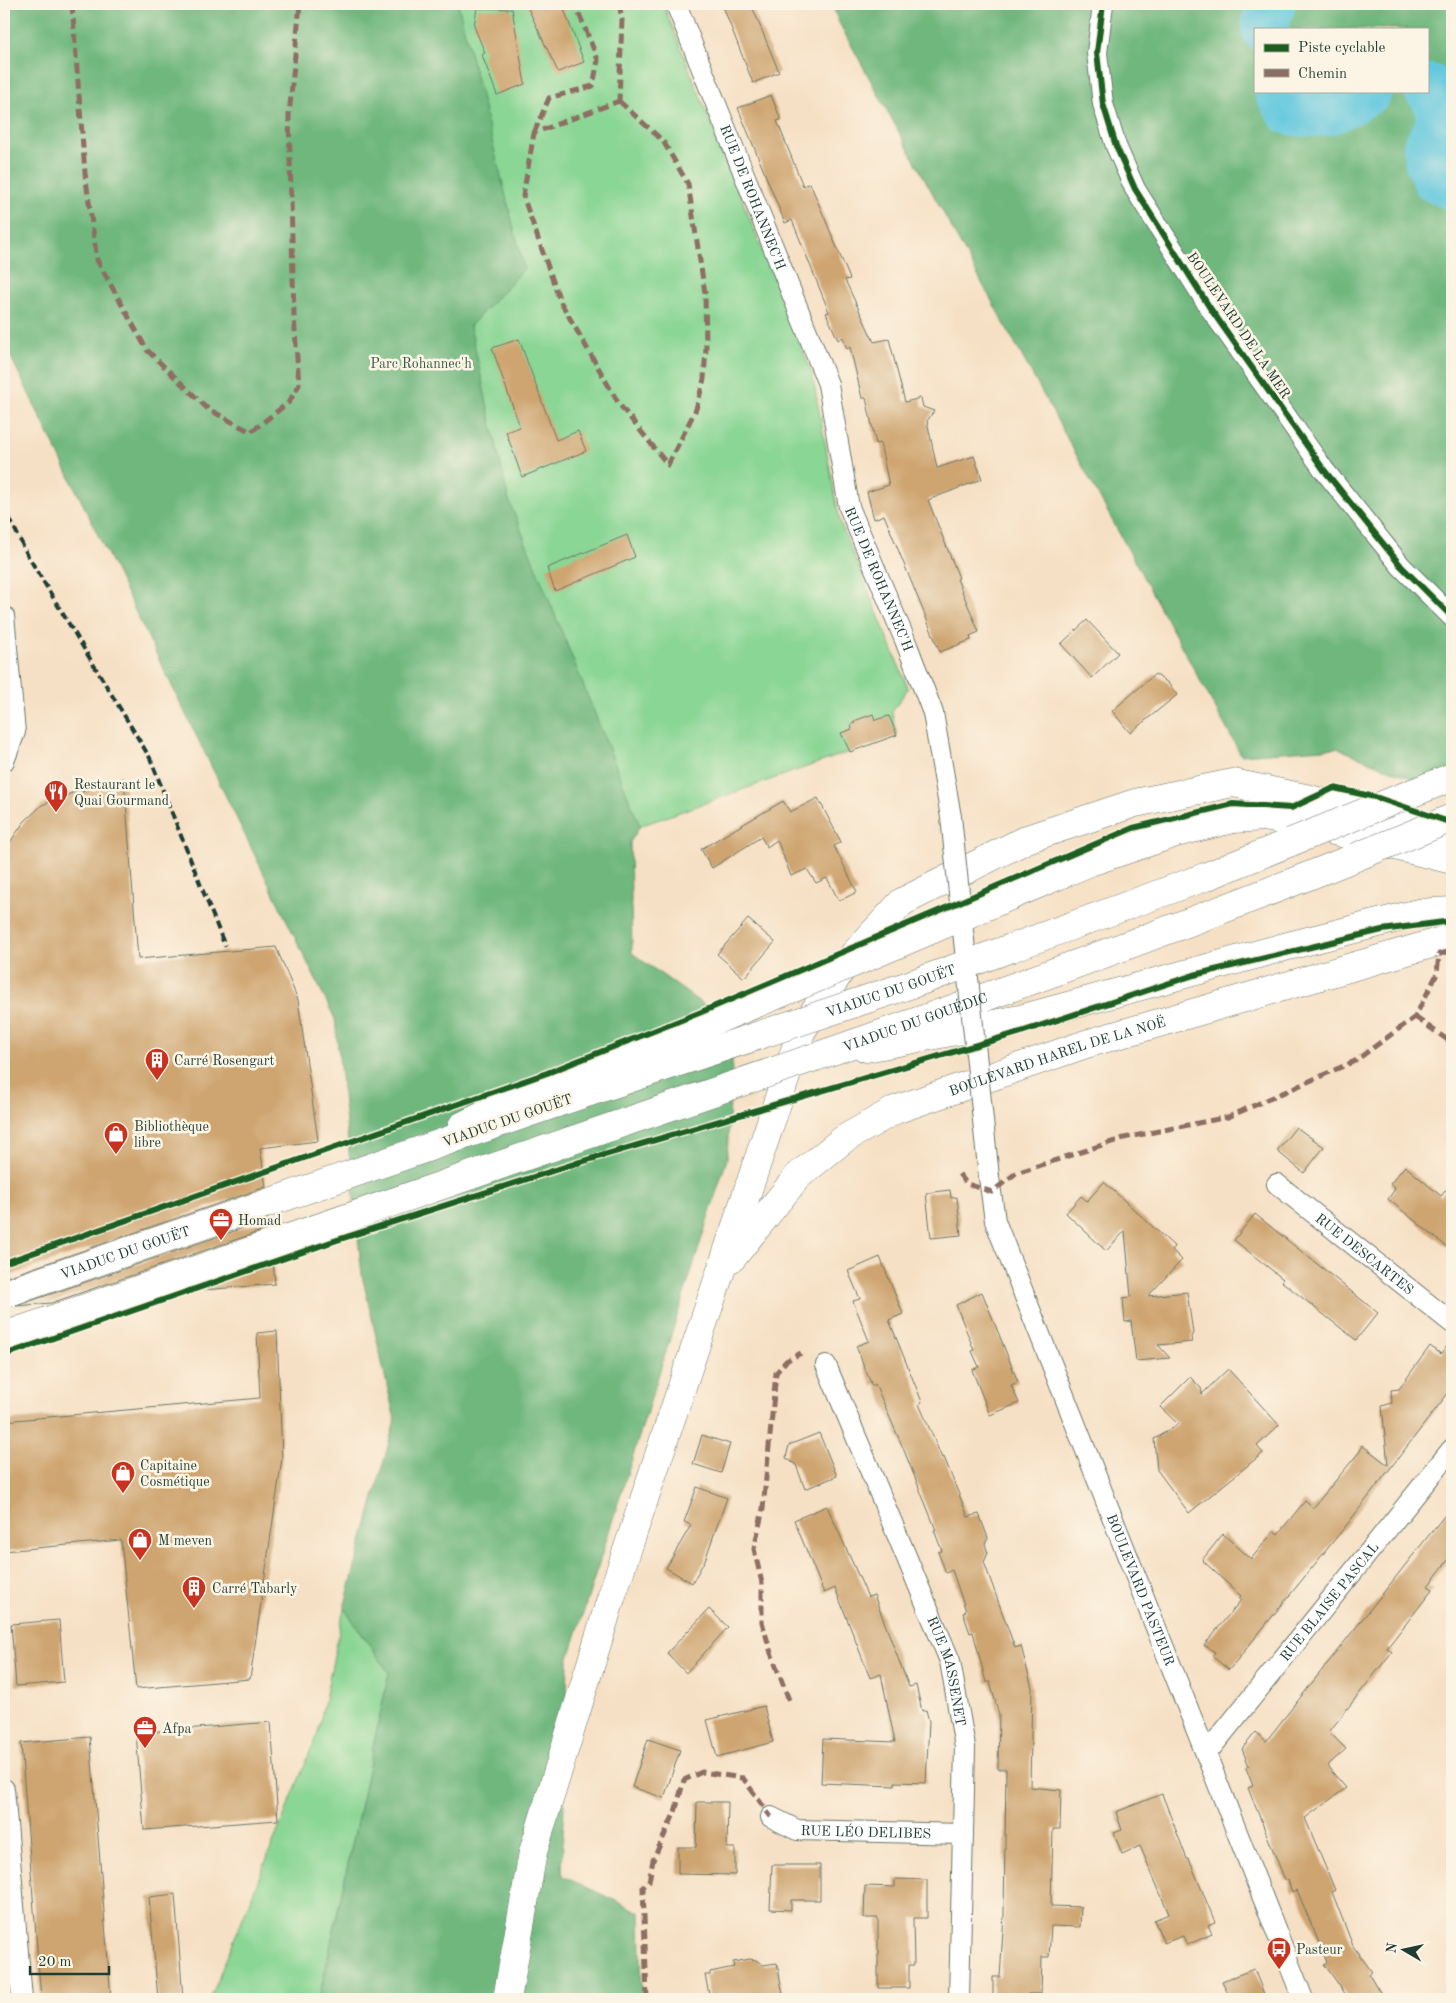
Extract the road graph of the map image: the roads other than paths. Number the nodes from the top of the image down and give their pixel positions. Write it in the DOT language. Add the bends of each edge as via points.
graph roads {
  1 [pos="676,4"];
  2 [pos="1103,4"];
  3 [pos="4,616"];
  4 [pos="1452,617"];
  5 [pos="4,761"];
  6 [pos="1452,777"];
  7 [pos="1452,818"];
  8 [pos="1452,842"];
  9 [pos="1452,860"];
  10 [pos="1452,911"];
  11 [pos="1452,938"];
  12 [pos="816,1057"];
  13 [pos="397,1158"];
  14 [pos="989,1177"];
  15 [pos="1277,1184"];
  16 [pos="721,1273"];
  17 [pos="4,1294"];
  18 [pos="1452,1323"];
  19 [pos="4,1336"];
  20 [pos="826,1365"];
  21 [pos="1452,1449"];
  22 [pos="1206,1754"];
  23 [pos="4,1789"];
  24 [pos="772,1817"];
  25 [pos="963,1834"];
  26 [pos="22,1999"];
  27 [pos="507,1999"];
  28 [pos="959,1999"];
  29 [pos="1303,1999"];
  1 -- 14 [label="street, RUE DE ROHANNEC'H, bridge" via="828,384 850,506 932,713 952,817"];
  2 -- 4 [label="street, BOULEVARD DE LA MER" via="1097,53 1103,104 1116,146 1135,189 1210,308 1324,470 1401,566"];
  3 -- 5 [label="street" via="15,732"];
  6 -- 13 [label="main road, VIADUC DU GOUËT, bridge" via="1205,877 912,984"];
  7 -- 12 [label="main road, VIADUC DU GOUÉDIC, bridge" via="1227,909 1015,988"];
  8 -- 16 [label="main road" via="1346,808 1233,783 1135,803 1026,839 902,902 845,964 801,1032"];
  9 -- 13 [label="main road, bridge" via="1309,825 1264,818 1233,819 1176,833 1090,862 671,1039 550,1083"];
  10 -- 12 [label="main road" via="1418,914 1288,946 1020,1019"];
  11 -- 16 [label="main road, BOULEVARD HAREL DE LA NOË" via="1086,1044 895,1110 844,1139 798,1176"];
  12 -- 19 [label="main road, bridge"];
  13 -- 17 [label="main road, VIADUC DU GOUËT"];
  14 -- 22 [label="street, BOULEVARD PASTEUR" via="995,1221"];
  15 -- 18 [label="street, RUE DESCARTES"];
  16 -- 27 [label="main road" via="612,1595 534,1852"];
  20 -- 25 [label="street, RUE MASSENET" via="950,1661 965,1747"];
  21 -- 22 [label="street, RUE BLAISE PASCAL"];
  22 -- 29 [label="street, BOULEVARD PASTEUR"];
  23 -- 26 [label="street"];
  24 -- 25 [label="street, RUE LÉO DELIBES" via="797,1830"];
  25 -- 28 [label="street, RUE MASSENET"];
}
